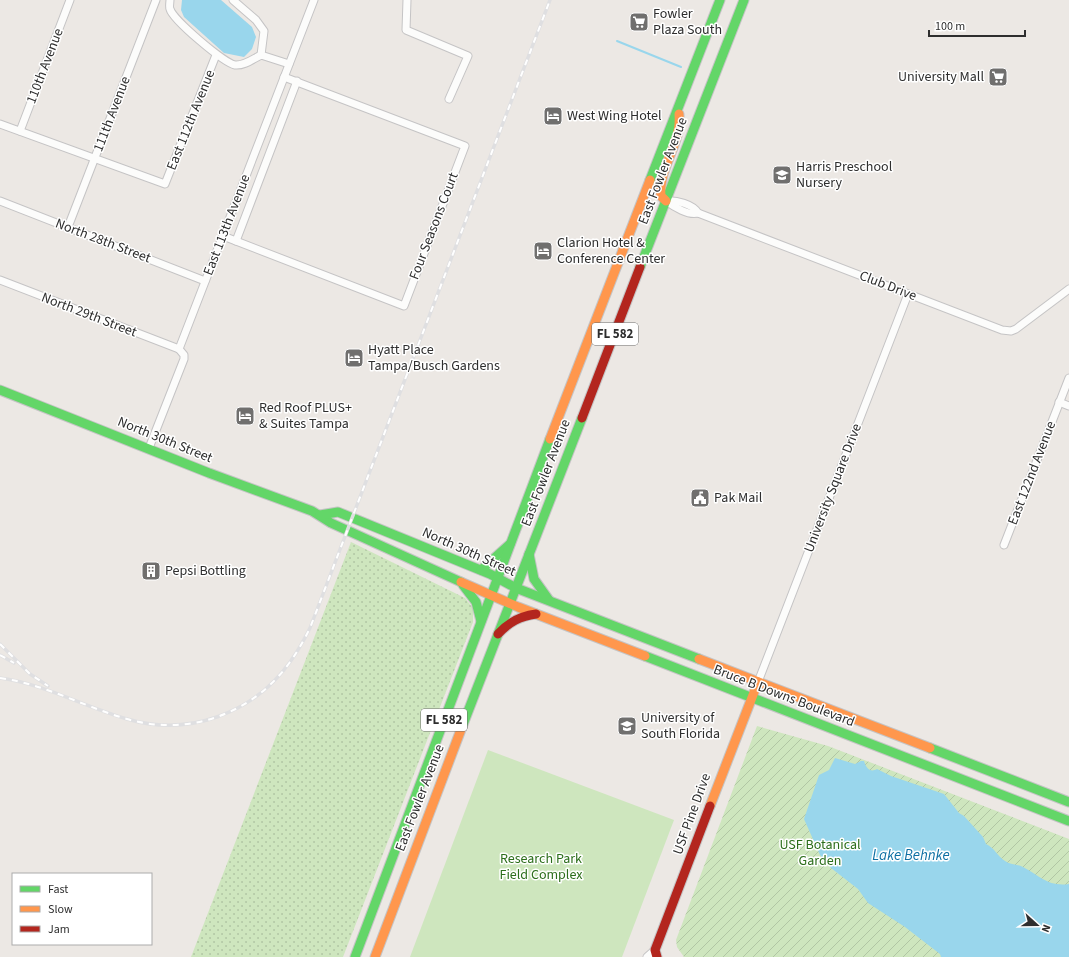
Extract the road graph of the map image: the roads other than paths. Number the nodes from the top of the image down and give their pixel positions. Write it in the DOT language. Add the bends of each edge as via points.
graph roads {
  1 [pos="70,0"];
  2 [pos="156,0"];
  3 [pos="170,0"];
  4 [pos="235,0"];
  5 [pos="314,0"];
  6 [pos="407,0"];
  7 [pos="720,0"];
  8 [pos="744,0"];
  9 [pos="216,55"];
  10 [pos="261,55"];
  11 [pos="289,64"];
  12 [pos="284,77"];
  13 [pos="297,81"];
  14 [pos="449,99"];
  15 [pos="679,106"];
  16 [pos="0,124"];
  17 [pos="20,132"];
  18 [pos="94,158"];
  19 [pos="0,201"];
  20 [pos="666,201"];
  21 [pos="68,227"];
  22 [pos="223,236"];
  23 [pos="236,241"];
  24 [pos="0,280"];
  25 [pos="205,281"];
  26 [pos="1069,289"];
  27 [pos="908,294"];
  28 [pos="179,349"];
  29 [pos="1069,378"];
  30 [pos="0,390"];
  31 [pos="1059,402"];
  32 [pos="1069,406"];
  33 [pos="149,448"];
  34 [pos="320,515"];
  35 [pos="510,544"];
  36 [pos="1004,545"];
  37 [pos="529,554"];
  38 [pos="480,570"];
  39 [pos="497,578"];
  40 [pos="460,582"];
  41 [pos="516,588"];
  42 [pos="491,595"];
  43 [pos="551,602"];
  44 [pos="510,604"];
  45 [pos="538,614"];
  46 [pos="481,621"];
  47 [pos="498,634"];
  48 [pos="758,682"];
  49 [pos="751,698"];
  50 [pos="1069,802"];
  51 [pos="1069,820"];
  52 [pos="656,953"];
  53 [pos="355,957"];
  54 [pos="375,957"];
  55 [pos="647,957"];
  1 -- 17 [label="street, 110th Avenue"];
  2 -- 18 [label="street, 111th Avenue"];
  3 -- 9 [label="street" via="170,9 179,22"];
  4 -- 10 [label="street" via="264,31"];
  5 -- 11 [label="street, East 113th Avenue"];
  6 -- 14 [label="street" via="406,30 468,56"];
  7 -- 15 [label="main road, East Fowler Avenue / FL 582"];
  8 -- 20 [label="main road, East Fowler Avenue / FL 582"];
  9 -- 10 [label="street" via="236,65 248,63"];
  9 -- 18 [label="street, East 112th Avenue" via="165,184"];
  10 -- 11 [label="street"];
  11 -- 12 [label="street, East 113th Avenue"];
  12 -- 13 [label="street, Four Seasons Court"];
  12 -- 22 [label="street, East 113th Avenue"];
  13 -- 23 [label="street"];
  13 -- 23 [label="street, Four Seasons Court" via="465,146 404,306"];
  15 -- 20 [label="main road" via="678,136 660,190"];
  15 -- 35 [label="main road, East Fowler Avenue / FL 582"];
  16 -- 17 [label="street"];
  17 -- 18 [label="street"];
  18 -- 21 [label="street, 111th Avenue"];
  19 -- 21 [label="street, North 28th Street"];
  20 -- 27 [label="street, Club Drive" via="675,200 696,209 698,213"];
  20 -- 37 [label="main road, East Fowler Avenue / FL 582"];
  21 -- 25 [label="street, North 28th Street"];
  22 -- 23 [label="street, Four Seasons Court"];
  22 -- 25 [label="street, East 113th Avenue"];
  24 -- 28 [label="street, North 29th Street"];
  25 -- 28 [label="street, East 113th Avenue"];
  26 -- 27 [label="street, Club Drive" via="1012,331 1002,330"];
  27 -- 48 [label="street, University Square Drive"];
  28 -- 33 [label="street, East 113th Avenue" via="184,359"];
  29 -- 31 [label="street, East 122nd Avenue"];
  30 -- 33 [label="main road, North 30th Street"];
  31 -- 32 [label="street"];
  31 -- 36 [label="street, East 122nd Avenue"];
  33 -- 34 [label="main road, North 30th Street"];
  34 -- 38 [label="main road, North 30th Street" via="338,512"];
  34 -- 40 [label="main road, North 30th Street" via="331,523"];
  35 -- 38 [label="main road"];
  35 -- 39 [label="main road, East Fowler Avenue / FL 582"];
  37 -- 41 [label="main road, East Fowler Avenue / FL 582"];
  37 -- 43 [label="main road" via="536,585"];
  38 -- 39 [label="main road, North 30th Street"];
  39 -- 41 [label="main road, North 30th Street"];
  39 -- 42 [label="main road, East Fowler Avenue / FL 582"];
  40 -- 42 [label="main road, North 30th Street"];
  40 -- 46 [label="main road" via="474,597 480,610"];
  41 -- 43 [label="main road, Bruce B Downs Boulevard"];
  41 -- 44 [label="main road, East Fowler Avenue / FL 582"];
  42 -- 44 [label="main road, Bruce B Downs Boulevard"];
  42 -- 46 [label="main road, East Fowler Avenue / FL 582"];
  43 -- 48 [label="main road, Bruce B Downs Boulevard"];
  44 -- 45 [label="main road, Bruce B Downs Boulevard"];
  44 -- 47 [label="main road, East Fowler Avenue / FL 582"];
  45 -- 47 [label="main road" via="527,614 518,618"];
  45 -- 49 [label="main road, Bruce B Downs Boulevard"];
  46 -- 53 [label="main road, East Fowler Avenue / FL 582"];
  47 -- 54 [label="main road, East Fowler Avenue / FL 582"];
  48 -- 49 [label="main road, USF Pine Drive"];
  48 -- 50 [label="main road, Bruce B Downs Boulevard"];
  49 -- 51 [label="main road, Bruce B Downs Boulevard"];
  49 -- 52 [label="main road, USF Pine Drive"];
  52 -- 55 [label="street"];
}
